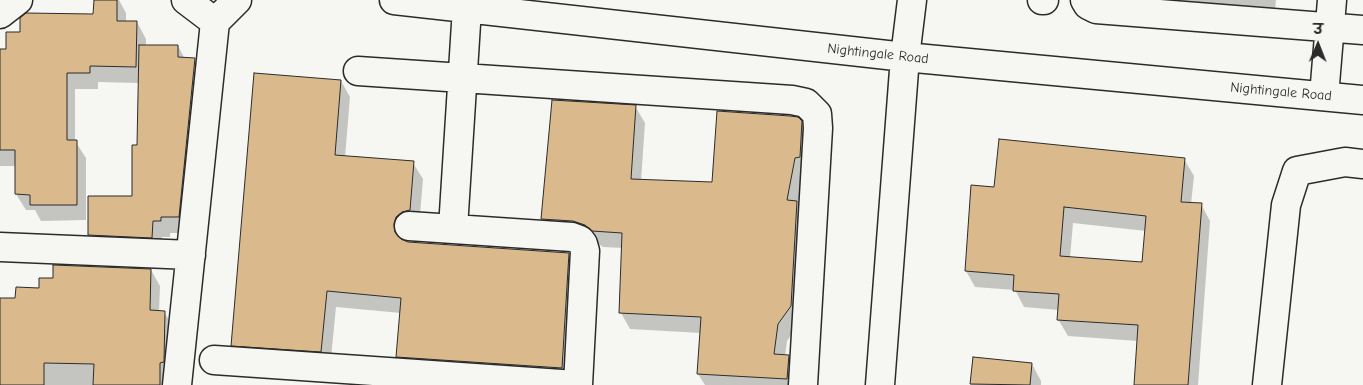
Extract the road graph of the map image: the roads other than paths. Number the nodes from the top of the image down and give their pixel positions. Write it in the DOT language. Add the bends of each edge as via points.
graph roads {
  1 [pos="18,0"];
  2 [pos="186,0"];
  3 [pos="237,0"];
  4 [pos="394,0"];
  5 [pos="912,0"];
  6 [pos="1085,0"];
  7 [pos="1332,0"];
  8 [pos="467,8"];
  9 [pos="0,14"];
  10 [pos="215,22"];
  11 [pos="1330,27"];
  12 [pos="1363,30"];
  13 [pos="905,57"];
  14 [pos="358,71"];
  15 [pos="463,78"];
  16 [pos="1324,96"];
  17 [pos="1363,100"];
  18 [pos="1363,164"];
  19 [pos="409,226"];
  20 [pos="453,228"];
  21 [pos="0,247"];
  22 [pos="191,256"];
  23 [pos="214,360"];
  24 [pos="178,385"];
  25 [pos="577,385"];
  26 [pos="803,385"];
  27 [pos="880,385"];
  28 [pos="1268,385"];
  1 -- 9 [label="street"];
  2 -- 10 [label="street"];
  3 -- 10 [label="street"];
  4 -- 8 [label="street, Nightingale Road"];
  5 -- 13 [label="street"];
  6 -- 11 [label="street" via="1088,6 1096,9"];
  7 -- 11 [label="street"];
  8 -- 13 [label="street, Nightingale Road"];
  8 -- 15 [label="street"];
  10 -- 22 [label="street"];
  11 -- 12 [label="street"];
  11 -- 16 [label="street"];
  13 -- 16 [label="street, Nightingale Road"];
  13 -- 27 [label="street"];
  14 -- 15 [label="street"];
  15 -- 20 [label="street"];
  15 -- 26 [label="street" via="806,102 817,114 818,128"];
  16 -- 17 [label="street, Nightingale Road"];
  18 -- 28 [label="street" via="1345,162 1297,171 1286,205"];
  19 -- 20 [label="street"];
  20 -- 25 [label="street" via="580,240 585,251"];
  21 -- 22 [label="street"];
  22 -- 24 [label="street"];
  23 -- 25 [label="street"];
}
